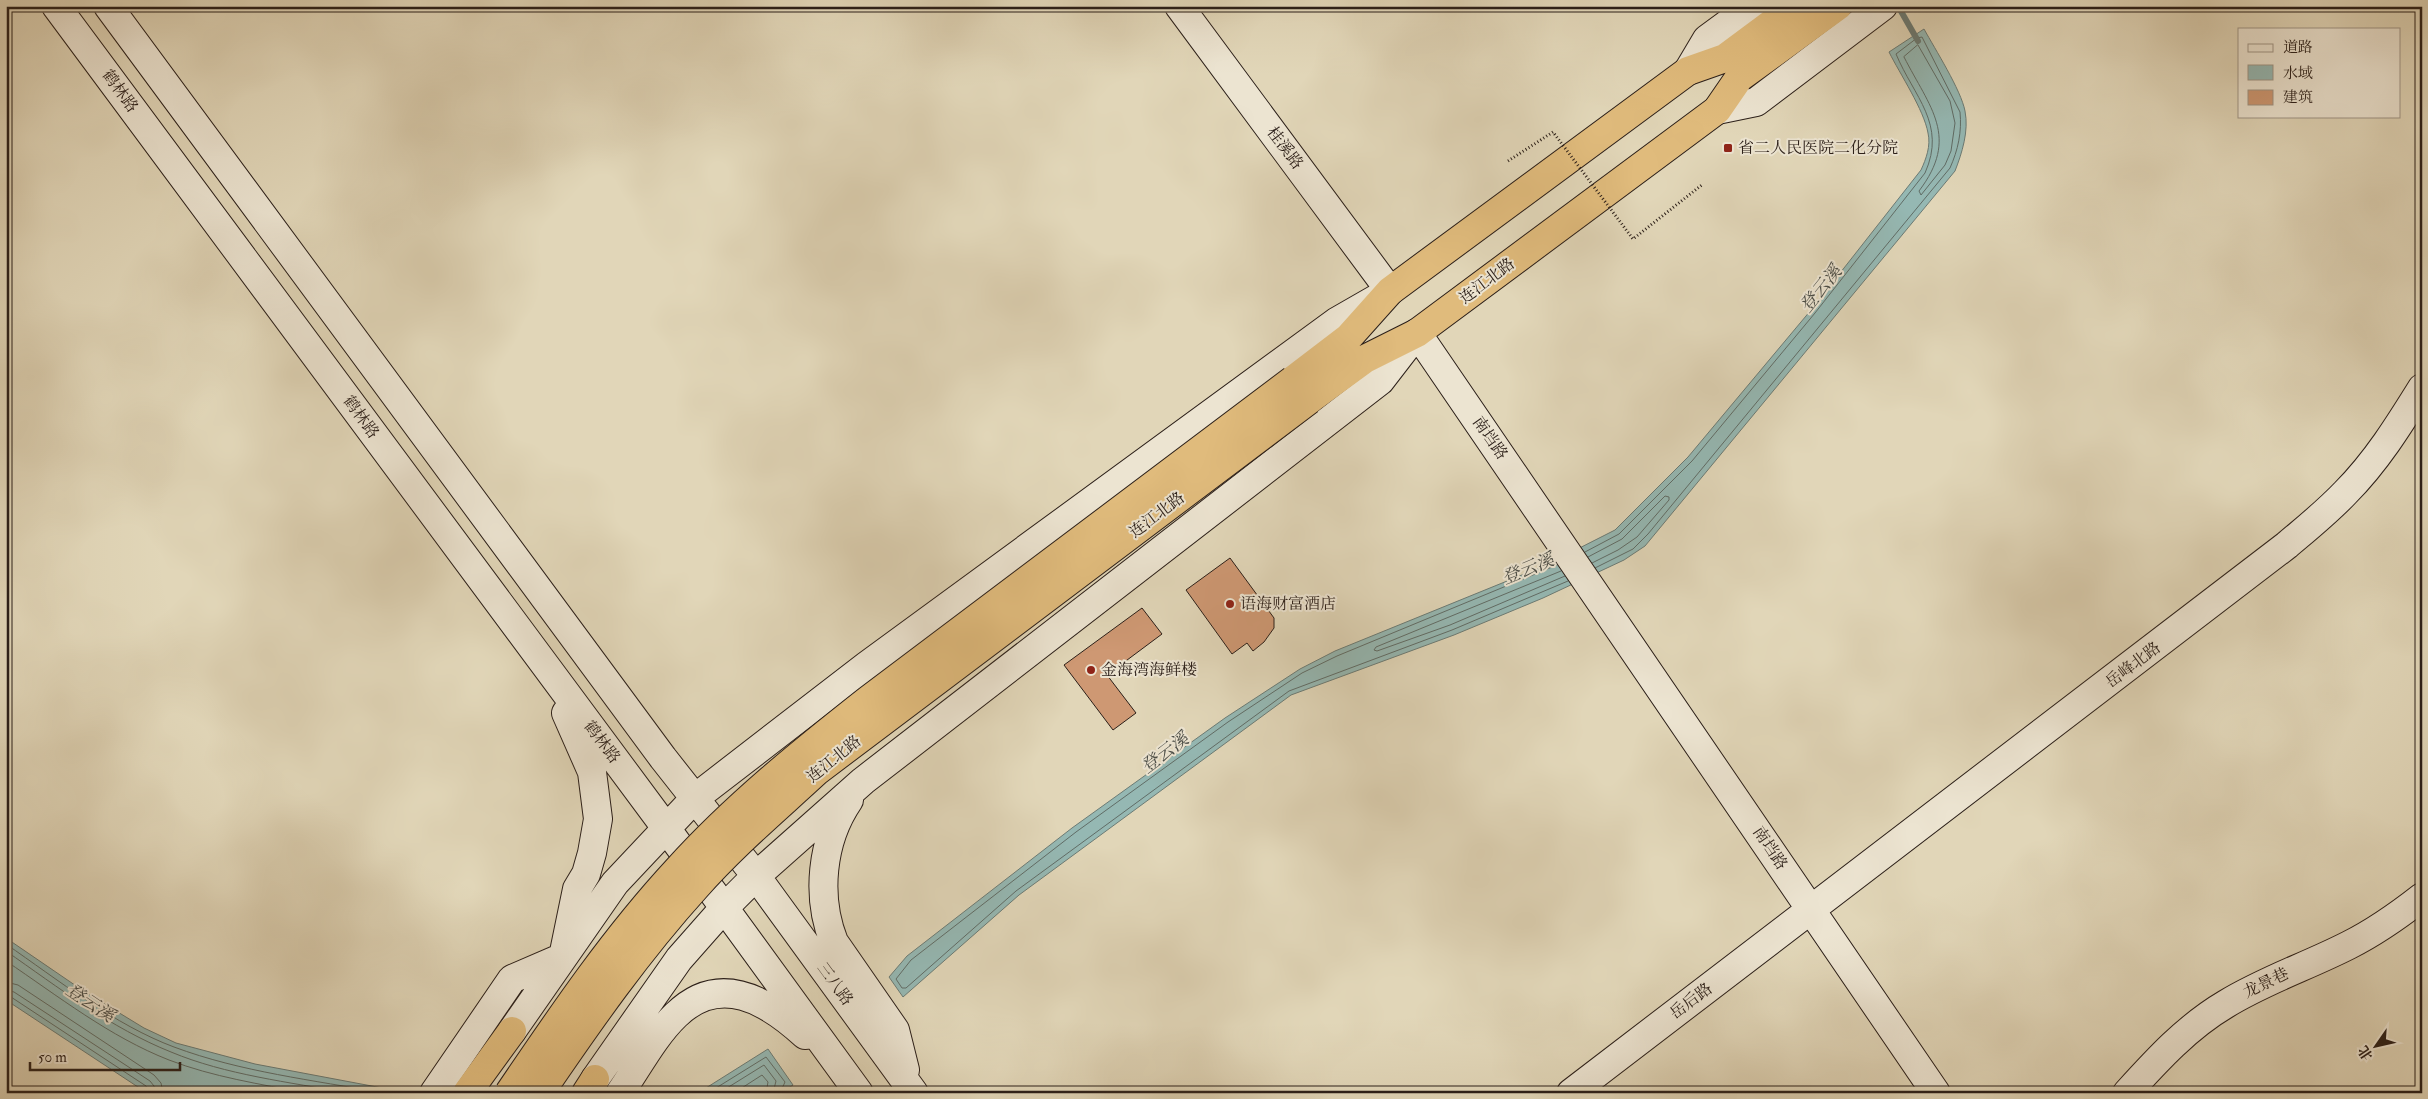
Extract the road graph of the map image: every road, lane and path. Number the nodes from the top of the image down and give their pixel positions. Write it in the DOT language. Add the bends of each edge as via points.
graph roads {
  1 [pos="56,6"];
  2 [pos="108,6"];
  3 [pos="1179,6"];
  4 [pos="1752,6"];
  5 [pos="1795,6"];
  6 [pos="1876,11"];
  7 [pos="1831,12"];
  8 [pos="1688,71"];
  9 [pos="1717,110"];
  10 [pos="1508,161"];
  11 [pos="1704,184"];
  12 [pos="1390,291"];
  13 [pos="1417,333"];
  14 [pos="2422,388"];
  15 [pos="1301,390"];
  16 [pos="541,660"];
  17 [pos="862,781"];
  18 [pos="695,798"];
  19 [pos="666,828"];
  20 [pos="756,876"];
  21 [pos="2422,897"];
  22 [pos="724,908"];
  23 [pos="1811,908"];
  24 [pos="563,957"];
  25 [pos="720,994"];
  26 [pos="512,1031"];
  27 [pos="617,1047"];
  28 [pos="840,1068"];
  29 [pos="591,1086"];
  30 [pos="912,1089"];
  31 [pos="436,1090"];
  32 [pos="467,1093"];
  33 [pos="509,1093"];
  34 [pos="540,1093"];
  35 [pos="620,1093"];
  36 [pos="858,1093"];
  37 [pos="1571,1093"];
  38 [pos="1936,1093"];
  39 [pos="2127,1093"];
  1 -- 16 [label="main road, 鹤林路"];
  2 -- 18 [label="main road, 三八路"];
  3 -- 12 [label="main road, 桂溪路"];
  4 -- 8 [label="main road" via="1707,39"];
  5 -- 8 [label="highway, 连江北路" via="1725,58"];
  6 -- 9 [label="main road" via="1756,102"];
  7 -- 9 [label="highway, 连江北路" via="1739,78"];
  8 -- 12 [label="highway, 连江北路"];
  9 -- 13 [label="highway, 连江北路"];
  10 -- 11 [label="path, bridge" via="1553,132 1633,239"];
  12 -- 15 [label="highway, 连江北路"];
  12 -- 18 [label="main road" via="1336,322 874,660"];
  13 -- 15 [label="highway, 连江北路"];
  13 -- 17 [label="main road" via="1380,381"];
  13 -- 23 [label="main road, 南垱路"];
  14 -- 23 [label="main road, 岳峰北路" via="2369,466 2300,534"];
  15 -- 33 [label="highway, 连江北路, bridge" via="868,700 802,752 679,868 630,923 585,981"];
  15 -- 34 [label="highway, 连江北路, bridge" via="810,778 756,827 697,886 606,996"];
  16 -- 19 [label="main road, 鹤林路"];
  16 -- 24 [label="main road" via="590,766 596,795 596,833 586,874 578,889"];
  17 -- 20 [label="main road"];
  17 -- 30 [label="main road" via="838,819 825,856 825,914 834,942 894,1030"];
  18 -- 19 [label="main road"];
  18 -- 20 [label="main road, 三八路"];
  19 -- 22 [label="main road, 鹤林路"];
  19 -- 24 [label="main road" via="615,883"];
  20 -- 22 [label="main road"];
  20 -- 30 [label="main road, 三八路"];
  21 -- 39 [label="main road, 龙景巷" via="2350,945 2282,974 2224,1005 2187,1031"];
  22 -- 27 [label="main road" via="679,959"];
  22 -- 28 [label="main road"];
  23 -- 37 [label="main road, 岳后路"];
  23 -- 38 [label="main road, 南垱路"];
  24 -- 26 [label="main road"];
  24 -- 31 [label="main road" via="512,979"];
  25 -- 27 [label="main road" via="688,994 656,1010"];
  25 -- 28 [label="main road" via="734,993 771,1008"];
  25 -- 35 [label="main road" via="702,998 676,1015"];
  26 -- 32 [label="highway"];
  27 -- 29 [label="main road"];
  28 -- 36 [label="main road"];
}
